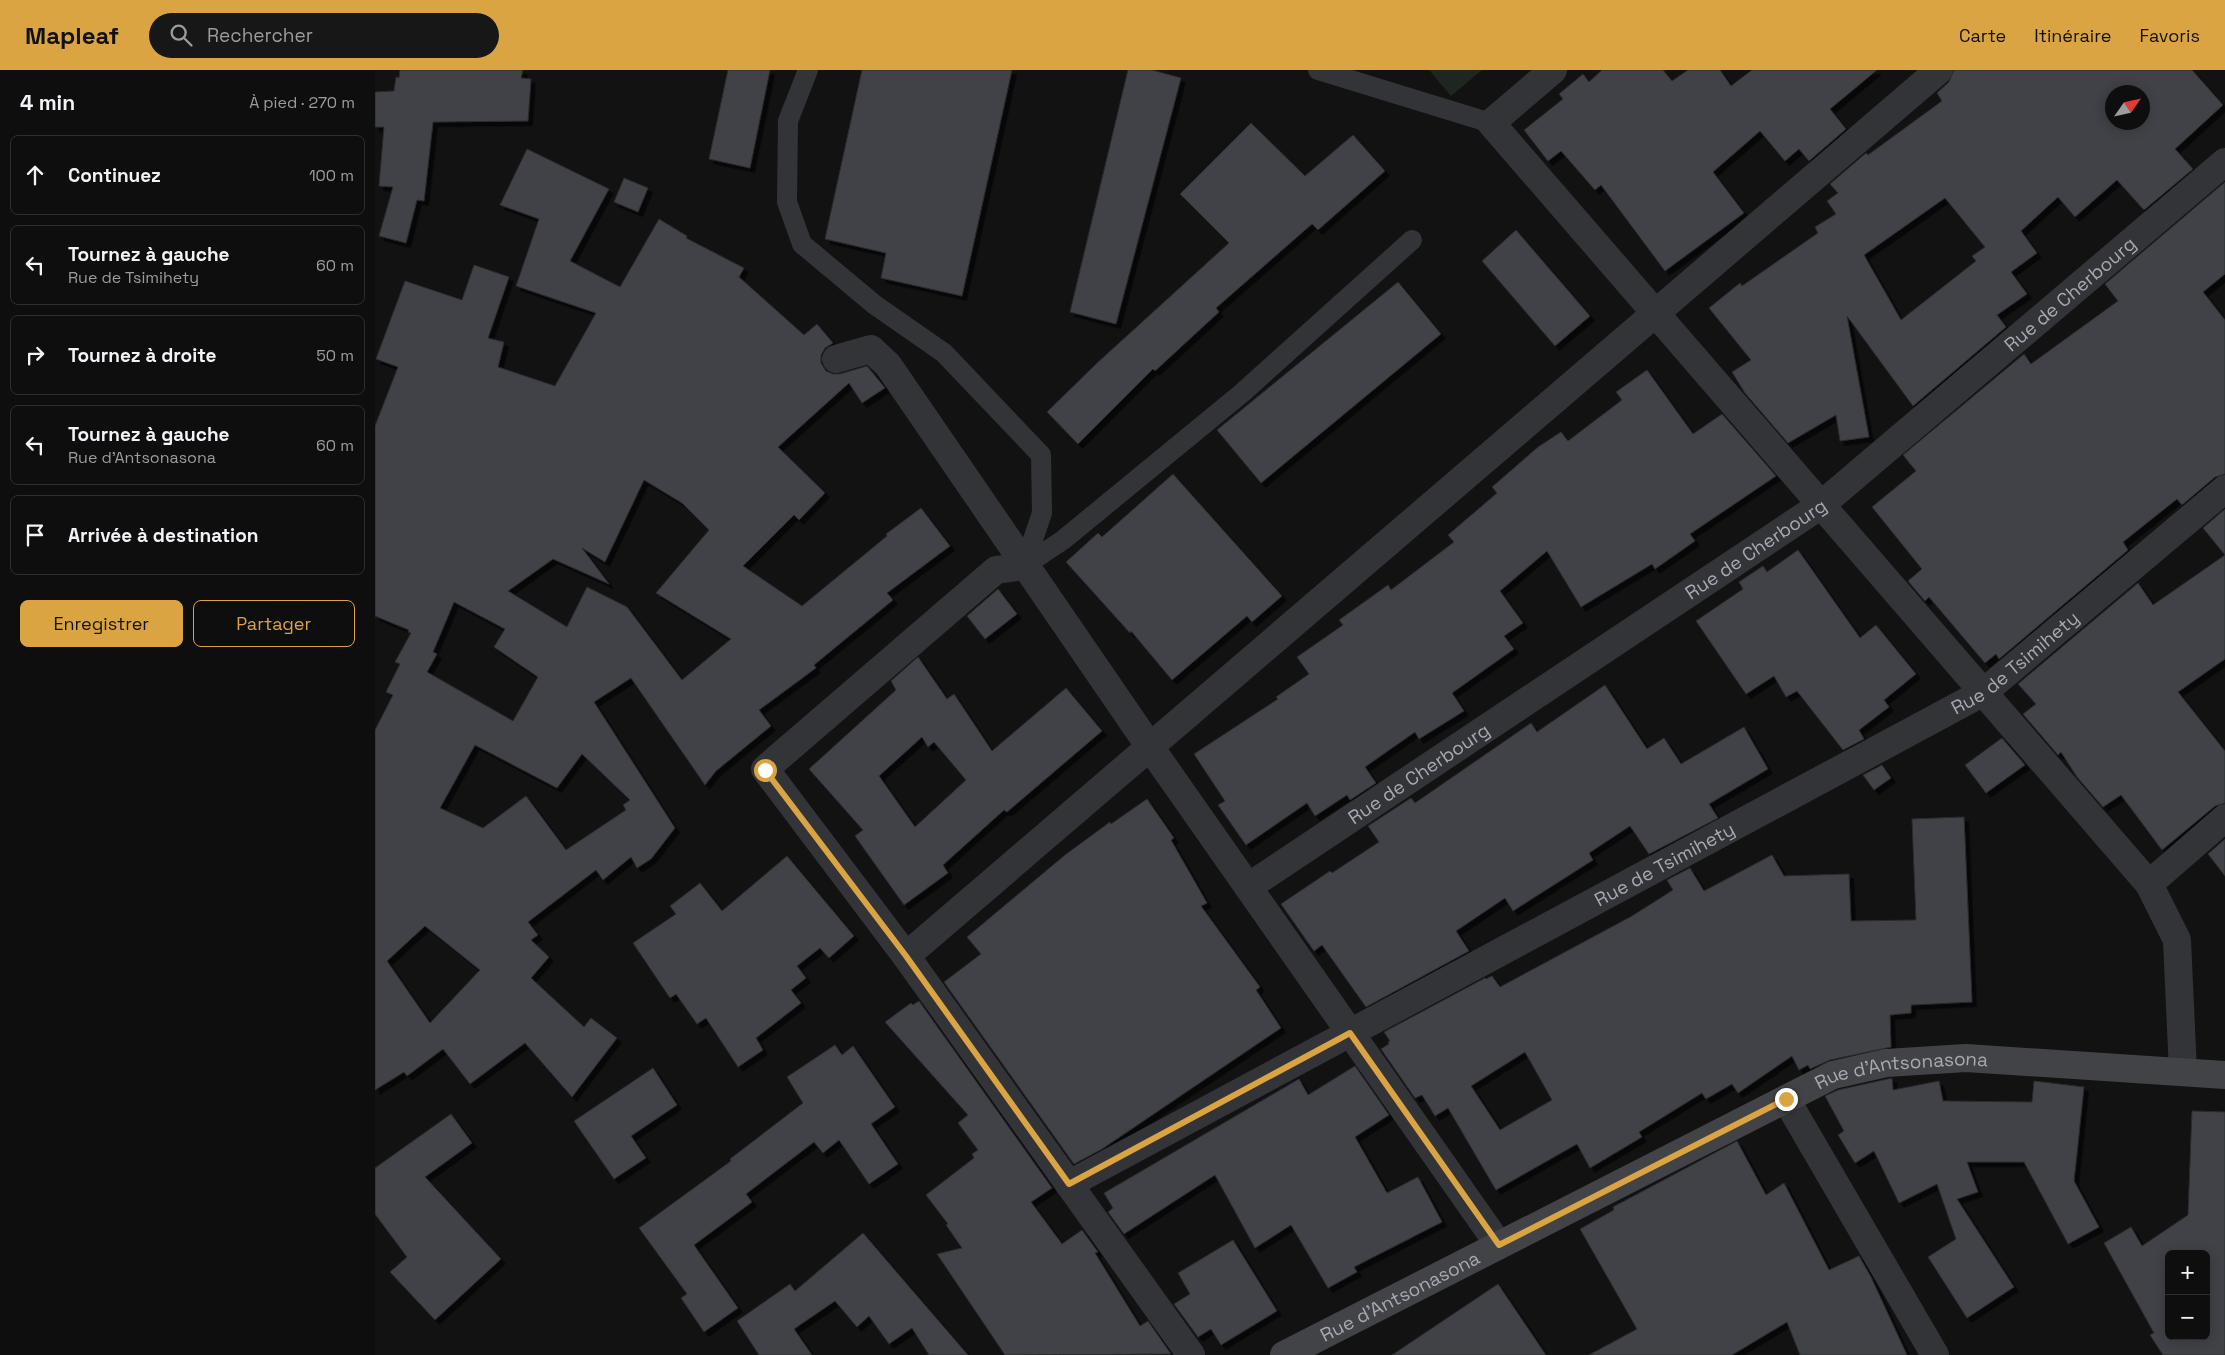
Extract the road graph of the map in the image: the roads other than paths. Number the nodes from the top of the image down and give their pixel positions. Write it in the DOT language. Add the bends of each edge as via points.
graph roads {
  1 [pos="808,70"];
  2 [pos="1318,70"];
  3 [pos="1553,70"];
  4 [pos="1939,70"];
  5 [pos="1491,123"];
  6 [pos="2225,162"];
  7 [pos="1412,240"];
  8 [pos="1655,313"];
  9 [pos="837,359"];
  10 [pos="2225,489"];
  11 [pos="1821,505"];
  12 [pos="1024,566"];
  13 [pos="1984,692"];
  14 [pos="1149,747"];
  15 [pos="2225,818"];
  16 [pos="2149,884"];
  17 [pos="1248,887"];
  18 [pos="906,956"];
  19 [pos="1350,1033"];
  20 [pos="2183,1072"];
  21 [pos="2225,1075"];
  22 [pos="1786,1099"];
  23 [pos="1069,1184"];
  24 [pos="1499,1245"];
  25 [pos="1191,1355"];
  26 [pos="1284,1355"];
  27 [pos="1935,1355"];
  1 -- 12 [label="lane" via="787,121 787,202 802,244 875,305 944,353 1041,455 1043,513"];
  2 -- 5 [label="lane"];
  3 -- 5 [label="street"];
  4 -- 8 [label="street"];
  5 -- 8 [label="street"];
  6 -- 11 [label="street, Rue de Cherbourg"];
  7 -- 12 [label="lane" via="1242,393 1063,540"];
  8 -- 11 [label="street"];
  8 -- 14 [label="street"];
  9 -- 12 [label="street" via="871,349 888,365"];
  10 -- 13 [label="street, Rue de Tsimihety"];
  11 -- 13 [label="street"];
  11 -- 17 [label="street, Rue de Cherbourg"];
  12 -- 14 [label="street"];
  12 -- 18 [label="street" via="996,570 765,770"];
  13 -- 16 [label="street"];
  13 -- 19 [label="street, Rue de Tsimihety"];
  14 -- 17 [label="street"];
  14 -- 18 [label="street"];
  15 -- 16 [label="street"];
  16 -- 20 [label="street" via="2177,940"];
  17 -- 19 [label="street"];
  18 -- 23 [label="street"];
  19 -- 23 [label="street, Rue de Tsimihety"];
  19 -- 24 [label="street"];
  20 -- 21 [label="street, Rue d'Antsonasona"];
  20 -- 22 [label="street, Rue d'Antsonasona" via="1966,1058 1886,1063 1833,1075"];
  22 -- 24 [label="street, Rue d'Antsonasona"];
  22 -- 27 [label="street"];
  23 -- 25 [label="street"];
  24 -- 26 [label="street, Rue d'Antsonasona"];
}
